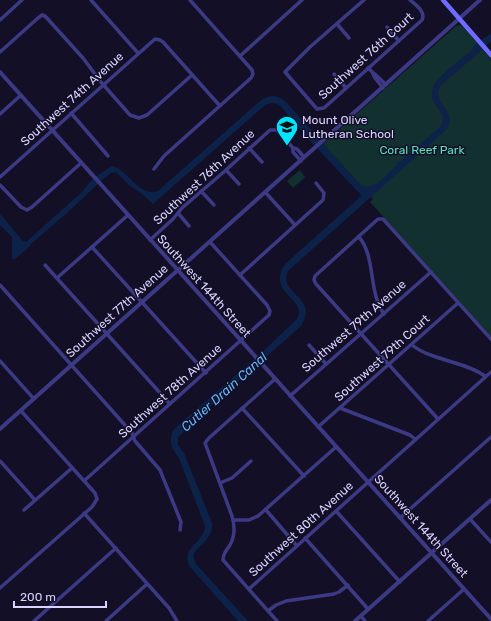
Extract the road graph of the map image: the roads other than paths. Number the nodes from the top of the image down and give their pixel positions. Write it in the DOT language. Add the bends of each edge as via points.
graph roads {
  1 [pos="22,0"];
  2 [pos="91,0"];
  3 [pos="190,0"];
  4 [pos="302,0"];
  5 [pos="364,0"];
  6 [pos="410,0"];
  7 [pos="443,0"];
  8 [pos="480,0"];
  9 [pos="460,19"];
  10 [pos="0,20"];
  11 [pos="337,24"];
  12 [pos="387,28"];
  13 [pos="349,38"];
  14 [pos="399,41"];
  15 [pos="0,52"];
  16 [pos="138,53"];
  17 [pos="491,55"];
  18 [pos="240,56"];
  19 [pos="368,68"];
  20 [pos="0,72"];
  21 [pos="334,74"];
  22 [pos="192,75"];
  23 [pos="103,84"];
  24 [pos="384,86"];
  25 [pos="346,88"];
  26 [pos="21,95"];
  27 [pos="220,106"];
  28 [pos="71,113"];
  29 [pos="0,114"];
  30 [pos="52,130"];
  31 [pos="249,148"];
  32 [pos="108,156"];
  33 [pos="302,159"];
  34 [pos="262,162"];
  35 [pos="81,163"];
  36 [pos="154,169"];
  37 [pos="226,170"];
  38 [pos="0,177"];
  39 [pos="316,183"];
  40 [pos="238,184"];
  41 [pos="0,185"];
  42 [pos="201,191"];
  43 [pos="265,192"];
  44 [pos="214,205"];
  45 [pos="178,214"];
  46 [pos="128,215"];
  47 [pos="295,225"];
  48 [pos="189,226"];
  49 [pos="359,236"];
  50 [pos="150,240"];
  51 [pos="210,242"];
  52 [pos="92,247"];
  53 [pos="45,265"];
  54 [pos="178,270"];
  55 [pos="431,272"];
  56 [pos="240,275"];
  57 [pos="57,278"];
  58 [pos="0,285"];
  59 [pos="142,302"];
  60 [pos="458,302"];
  61 [pos="384,314"];
  62 [pos="107,334"];
  63 [pos="361,334"];
  64 [pos="491,339"];
  65 [pos="241,341"];
  66 [pos="309,345"];
  67 [pos="412,345"];
  68 [pos="0,361"];
  69 [pos="326,364"];
  70 [pos="72,365"];
  71 [pos="389,365"];
  72 [pos="206,372"];
  73 [pos="491,372"];
  74 [pos="485,376"];
  75 [pos="275,379"];
  76 [pos="290,396"];
  77 [pos="34,399"];
  78 [pos="170,404"];
  79 [pos="242,408"];
  80 [pos="340,408"];
  81 [pos="21,411"];
  82 [pos="438,419"];
  83 [pos="318,427"];
  84 [pos="0,428"];
  85 [pos="134,437"];
  86 [pos="491,437"];
  87 [pos="415,439"];
  88 [pos="336,447"];
  89 [pos="0,461"];
  90 [pos="250,461"];
  91 [pos="72,468"];
  92 [pos="304,476"];
  93 [pos="84,481"];
  94 [pos="220,482"];
  95 [pos="368,482"];
  96 [pos="35,500"];
  97 [pos="491,500"];
  98 [pos="24,510"];
  99 [pos="266,510"];
  100 [pos="336,511"];
  101 [pos="84,513"];
  102 [pos="400,518"];
  103 [pos="470,519"];
  104 [pos="233,520"];
  105 [pos="180,530"];
  106 [pos="305,538"];
  107 [pos="491,542"];
  108 [pos="297,546"];
  109 [pos="116,548"];
  110 [pos="431,553"];
  111 [pos="400,582"];
  112 [pos="147,584"];
  113 [pos="348,586"];
  114 [pos="0,588"];
  115 [pos="249,589"];
  116 [pos="464,589"];
  117 [pos="368,609"];
  118 [pos="268,611"];
  119 [pos="361,616"];
  120 [pos="491,619"];
  121 [pos="175,620"];
  122 [pos="34,621"];
  123 [pos="106,621"];
  124 [pos="277,621"];
  125 [pos="355,621"];
  126 [pos="365,621"];
  127 [pos="428,621"];
  1 -- 10 [label="street"];
  2 -- 16 [label="street"];
  3 -- 18 [label="street"];
  4 -- 18 [label="street"];
  5 -- 11 [label="street"];
  6 -- 14 [label="street, Southwest 76th Court" via="424,16"];
  7 -- 9 [label="main road"];
  8 -- 9 [label="street, Southwest 77th Avenue"];
  9 -- 17 [label="main road"];
  9 -- 24 [label="street, Southwest 77th Avenue"];
  11 -- 13 [label="street"];
  11 -- 25 [label="street, Southwest 76th Court" via="285,72 316,109 324,108"];
  12 -- 14 [label="street"];
  14 -- 19 [label="street, Southwest 76th Court"];
  15 -- 23 [label="street" via="42,15 83,58"];
  16 -- 22 [label="street, Southwest 74th Avenue" via="152,40 159,40"];
  16 -- 23 [label="street, Southwest 74th Avenue"];
  18 -- 27 [label="street" via="253,73 251,78"];
  19 -- 24 [label="street"];
  19 -- 25 [label="street, Southwest 76th Court"];
  20 -- 26 [label="street, Southwest 144th Street"];
  21 -- 25 [label="street"];
  22 -- 23 [label="street" via="148,114 140,118 130,115"];
  22 -- 27 [label="street"];
  23 -- 28 [label="street, Southwest 74th Avenue"];
  24 -- 33 [label="street, Southwest 77th Avenue"];
  26 -- 29 [label="street"];
  26 -- 30 [label="street, Southwest 144th Street"];
  27 -- 36 [label="street" via="164,156"];
  28 -- 30 [label="street, Southwest 74th Avenue"];
  28 -- 32 [label="street"];
  30 -- 35 [label="street, Southwest 144th Street"];
  30 -- 38 [label="street, Southwest 74th Avenue"];
  31 -- 33 [label="street, Southwest 76th Avenue" via="269,130 277,130 293,148 293,152"];
  31 -- 34 [label="street"];
  31 -- 37 [label="street, Southwest 76th Avenue"];
  33 -- 43 [label="street, Southwest 77th Avenue"];
  35 -- 41 [label="street" via="27,210"];
  35 -- 46 [label="street, Southwest 144th Street"];
  37 -- 40 [label="street"];
  37 -- 42 [label="street, Southwest 76th Avenue"];
  39 -- 47 [label="street" via="325,195 322,202"];
  42 -- 44 [label="street"];
  42 -- 45 [label="street, Southwest 76th Avenue"];
  43 -- 47 [label="street"];
  43 -- 51 [label="street, Southwest 77th Avenue"];
  45 -- 48 [label="street"];
  45 -- 50 [label="street, Southwest 76th Avenue"];
  46 -- 50 [label="street, Southwest 144th Street"];
  46 -- 52 [label="street"];
  47 -- 56 [label="street"];
  49 -- 55 [label="street" via="381,218"];
  49 -- 61 [label="street" via="365,246 378,302"];
  49 -- 63 [label="street" via="317,273 314,279"];
  50 -- 54 [label="street, Southwest 144th Street"];
  51 -- 54 [label="street, Southwest 77th Avenue"];
  51 -- 56 [label="street"];
  52 -- 57 [label="street"];
  52 -- 59 [label="street"];
  53 -- 57 [label="street"];
  54 -- 59 [label="street, Southwest 77th Avenue"];
  54 -- 65 [label="street, Southwest 144th Street"];
  55 -- 60 [label="street"];
  55 -- 61 [label="street, Southwest 79th Avenue"];
  56 -- 65 [label="street, Southwest 78th Avenue" via="270,310 269,314"];
  57 -- 62 [label="street"];
  58 -- 70 [label="street"];
  59 -- 62 [label="street, Southwest 77th Avenue"];
  59 -- 72 [label="street"];
  60 -- 64 [label="street"];
  60 -- 67 [label="street, Southwest 79th Court"];
  61 -- 63 [label="street, Southwest 79th Avenue"];
  62 -- 70 [label="street, Southwest 77th Avenue"];
  62 -- 78 [label="street"];
  63 -- 69 [label="street, Southwest 79th Avenue"];
  63 -- 71 [label="street"];
  65 -- 72 [label="street, Southwest 78th Avenue"];
  65 -- 75 [label="street, Southwest 144th Street"];
  66 -- 69 [label="street"];
  67 -- 71 [label="street, Southwest 79th Court"];
  67 -- 74 [label="street" via="421,351 473,369"];
  68 -- 77 [label="street"];
  69 -- 76 [label="street, Southwest 79th Avenue"];
  70 -- 77 [label="street, Southwest 77th Avenue"];
  70 -- 85 [label="street"];
  71 -- 80 [label="street, Southwest 79th Court"];
  71 -- 82 [label="street"];
  72 -- 78 [label="street, Southwest 78th Avenue"];
  73 -- 74 [label="street, Southwest 80th Avenue"];
  74 -- 82 [label="street, Southwest 80th Avenue"];
  75 -- 76 [label="street, Southwest 144th Street"];
  75 -- 79 [label="street"];
  76 -- 83 [label="street, Southwest 144th Street"];
  77 -- 81 [label="street, Southwest 77th Avenue"];
  78 -- 85 [label="street, Southwest 78th Avenue"];
  79 -- 92 [label="street"];
  79 -- 94 [label="street" via="205,443"];
  80 -- 83 [label="street, Southwest 79th Court"];
  80 -- 87 [label="street"];
  81 -- 84 [label="street, Southwest 77th Avenue"];
  81 -- 91 [label="street"];
  82 -- 87 [label="street, Southwest 80th Avenue"];
  83 -- 88 [label="street, Southwest 144th Street"];
  85 -- 93 [label="street, Southwest 78th Avenue"];
  85 -- 105 [label="street" via="160,470 181,522"];
  86 -- 102 [label="street"];
  87 -- 95 [label="street, Southwest 80th Avenue"];
  88 -- 92 [label="street"];
  88 -- 95 [label="street, Southwest 144th Street"];
  89 -- 96 [label="street"];
  90 -- 94 [label="street" via="232,478"];
  91 -- 93 [label="street"];
  91 -- 96 [label="street"];
  92 -- 99 [label="street"];
  93 -- 101 [label="street" via="97,498 94,505"];
  94 -- 104 [label="street"];
  95 -- 100 [label="street, Southwest 80th Avenue"];
  95 -- 102 [label="street, Southwest 144th Street"];
  96 -- 98 [label="street"];
  97 -- 103 [label="street"];
  99 -- 104 [label="street" via="253,519"];
  99 -- 108 [label="street"];
  100 -- 106 [label="street, Southwest 80th Avenue"];
  100 -- 111 [label="street"];
  101 -- 109 [label="street"];
  101 -- 114 [label="street"];
  102 -- 110 [label="street, Southwest 144th Street"];
  103 -- 107 [label="street"];
  103 -- 110 [label="street"];
  104 -- 115 [label="street" via="233,537 223,558"];
  106 -- 108 [label="street, Southwest 80th Avenue"];
  106 -- 113 [label="street"];
  108 -- 115 [label="street, Southwest 80th Avenue"];
  109 -- 112 [label="street"];
  109 -- 122 [label="street"];
  110 -- 111 [label="street"];
  110 -- 116 [label="street, Southwest 144th Street"];
  111 -- 117 [label="street"];
  112 -- 121 [label="street" via="169,608"];
  112 -- 123 [label="street"];
  113 -- 117 [label="street"];
  113 -- 118 [label="street" via="334,594 284,601"];
  115 -- 118 [label="street"];
  116 -- 120 [label="street, Southwest 144th Street"];
  116 -- 127 [label="street"];
  117 -- 119 [label="street"];
  118 -- 124 [label="street"];
  119 -- 125 [label="street"];
  119 -- 126 [label="street"];
}
